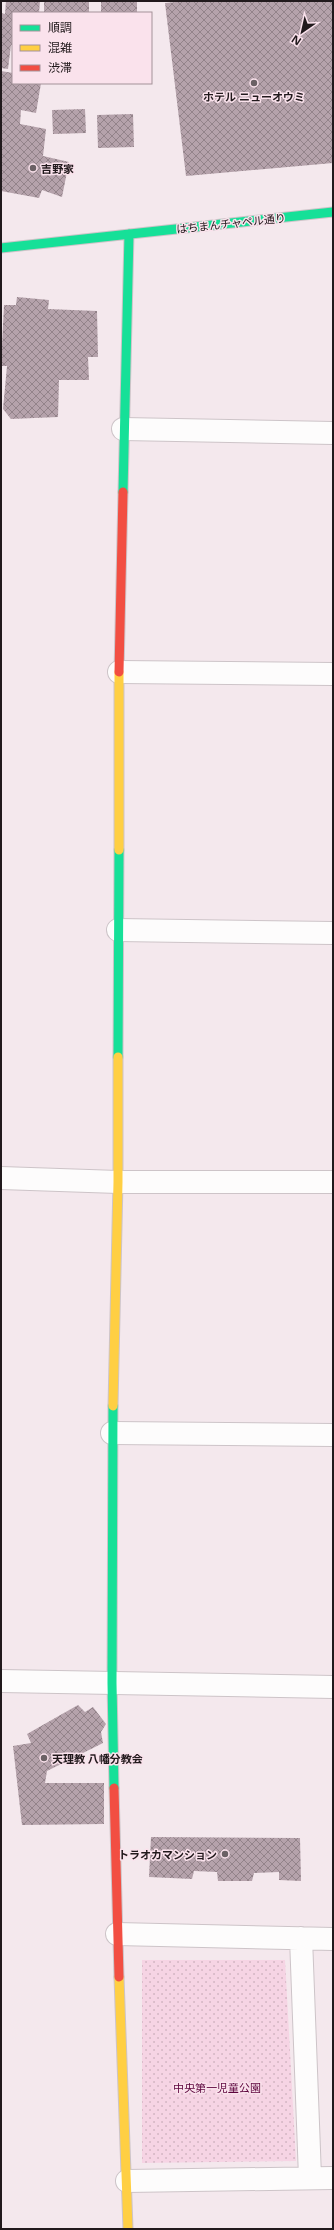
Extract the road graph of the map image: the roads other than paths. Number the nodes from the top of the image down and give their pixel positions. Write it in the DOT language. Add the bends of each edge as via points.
graph roads {
  1 [pos="333,212"];
  2 [pos="129,234"];
  3 [pos="1,248"];
  4 [pos="124,429"];
  5 [pos="333,433"];
  6 [pos="119,672"];
  7 [pos="333,674"];
  8 [pos="118,930"];
  9 [pos="333,933"];
  10 [pos="1,1178"];
  11 [pos="118,1182"];
  12 [pos="333,1182"];
  13 [pos="112,1433"];
  14 [pos="333,1434"];
  15 [pos="1,1681"];
  16 [pos="112,1682"];
  17 [pos="333,1687"];
  18 [pos="117,1934"];
  19 [pos="301,1938"];
  20 [pos="333,1939"];
  21 [pos="310,2178"];
  22 [pos="333,2178"];
  23 [pos="127,2181"];
  24 [pos="128,2229"];
  1 -- 2 [label="street, はちまんチャペル通り"];
  2 -- 3 [label="street, はちまんチャペル通り"];
  2 -- 4 [label="street"];
  4 -- 5 [label="street"];
  4 -- 6 [label="street"];
  6 -- 7 [label="street"];
  6 -- 8 [label="street"];
  8 -- 9 [label="street"];
  8 -- 11 [label="street"];
  10 -- 11 [label="street"];
  11 -- 12 [label="street"];
  11 -- 13 [label="street"];
  13 -- 14 [label="street"];
  13 -- 16 [label="street"];
  15 -- 16 [label="street"];
  16 -- 17 [label="street"];
  16 -- 18 [label="street"];
  18 -- 19 [label="street"];
  18 -- 23 [label="street"];
  19 -- 20 [label="street"];
  19 -- 21 [label="street"];
  21 -- 22 [label="street"];
  21 -- 23 [label="street"];
  23 -- 24 [label="street"];
}
